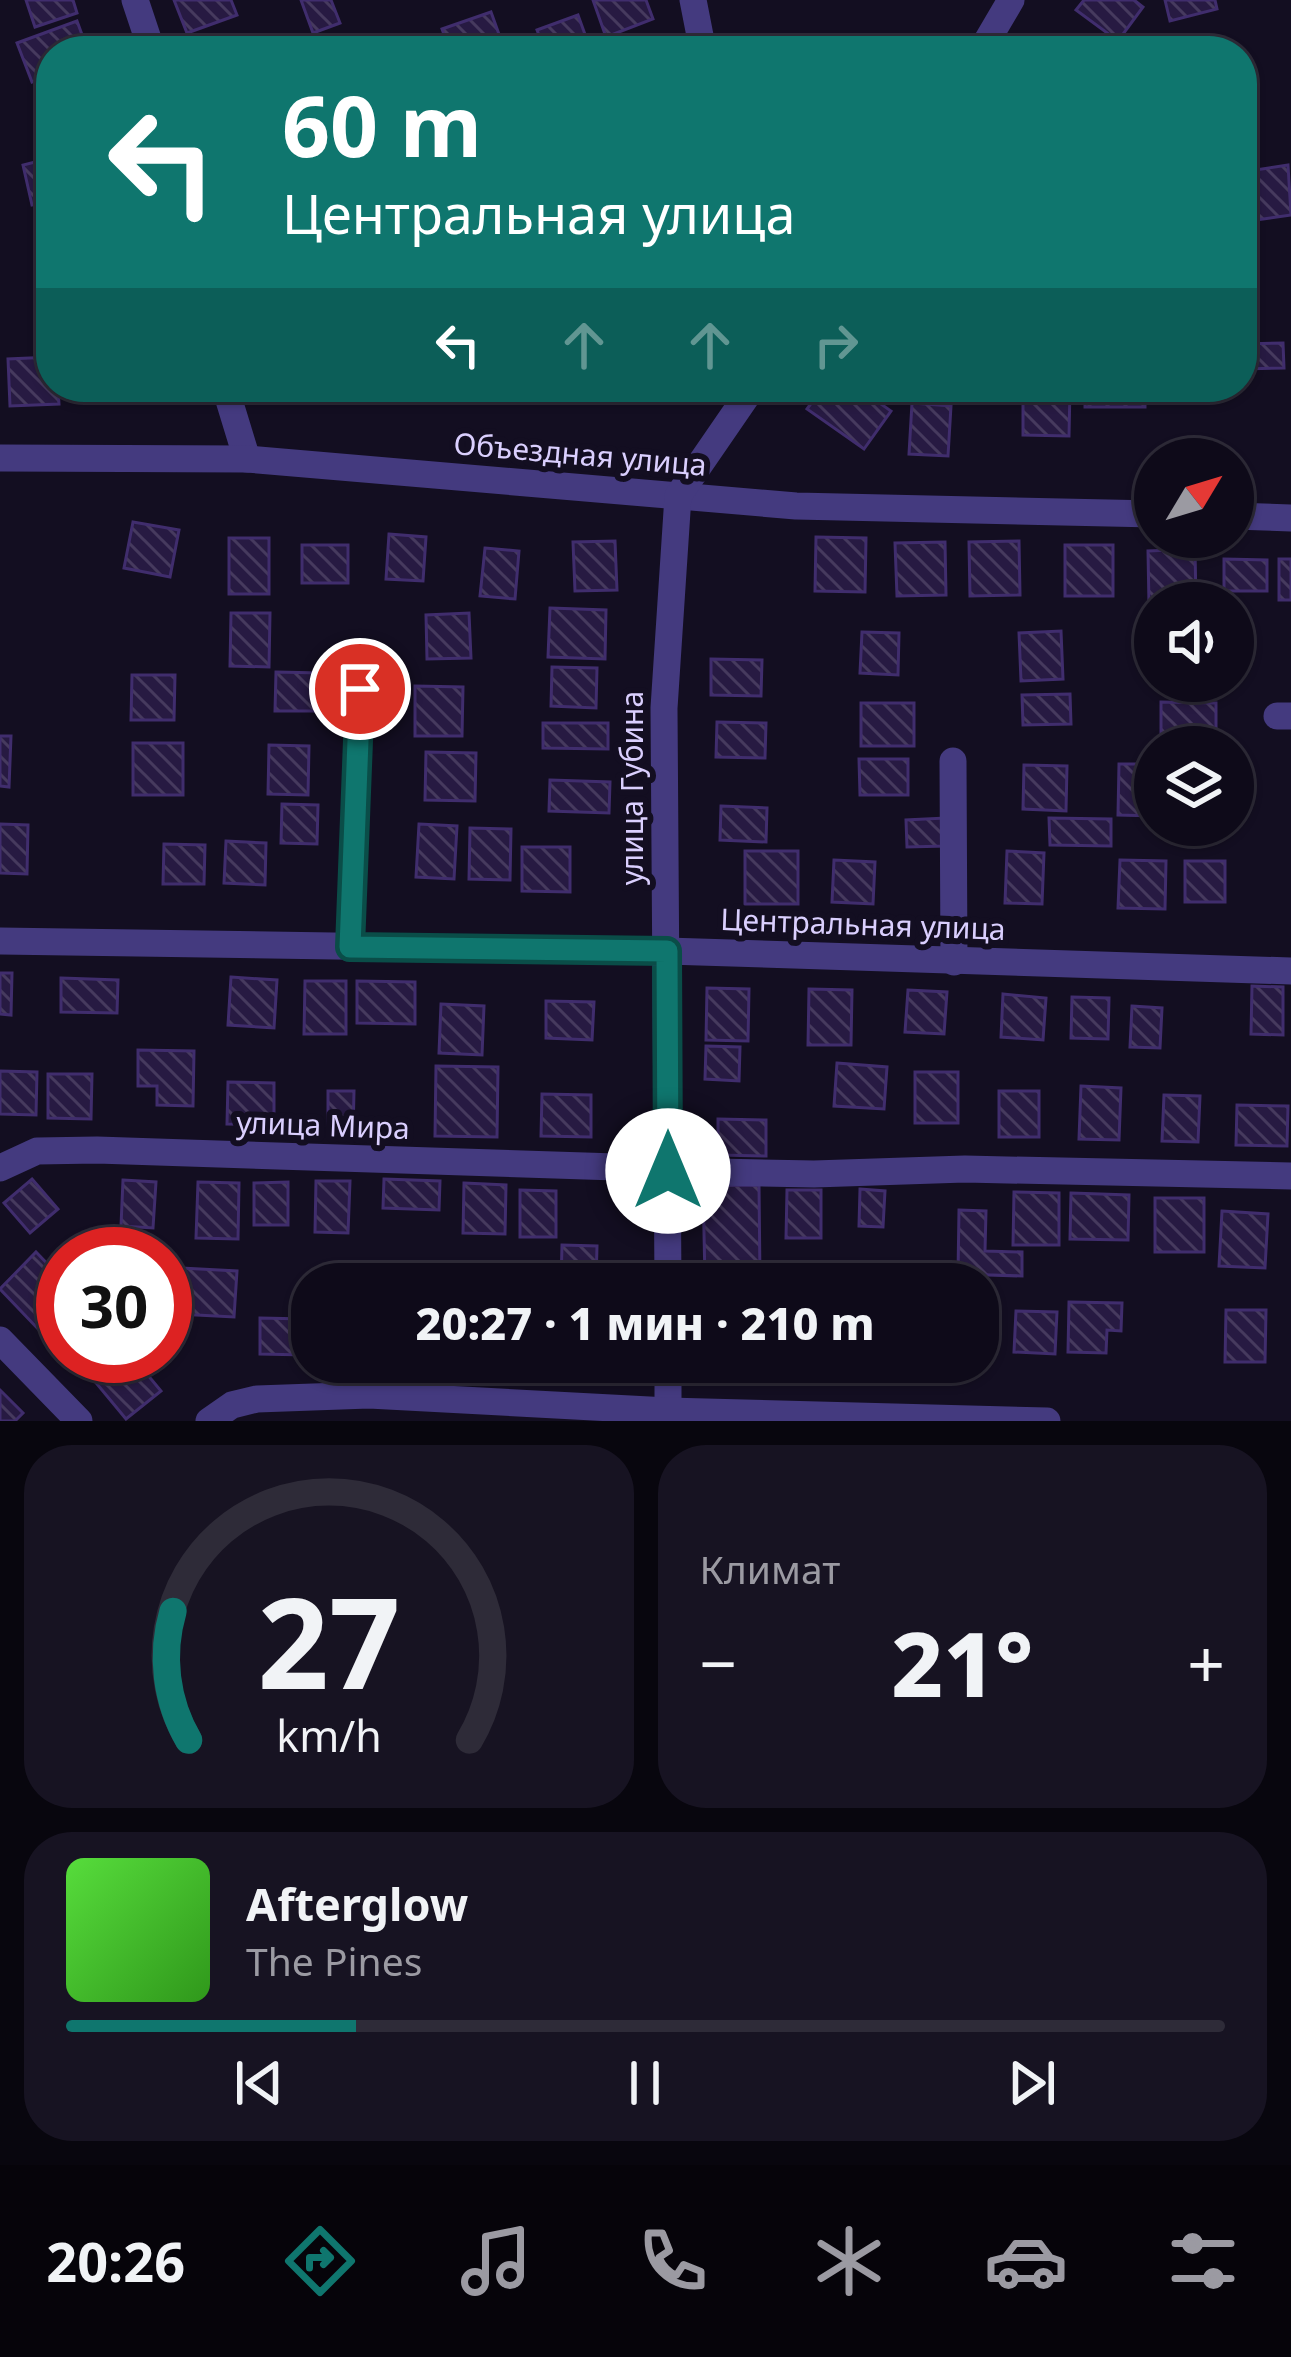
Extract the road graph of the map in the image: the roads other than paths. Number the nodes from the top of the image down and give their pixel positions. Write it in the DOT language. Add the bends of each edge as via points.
graph roads {
  1 [pos="135,0"];
  2 [pos="693,0"];
  3 [pos="1011,0"];
  4 [pos="147,36"];
  5 [pos="700,36"];
  6 [pos="990,36"];
  7 [pos="230,402"];
  8 [pos="743,402"];
  9 [pos="0,458"];
  10 [pos="247,459"];
  11 [pos="678,496"];
  12 [pos="1134,514"];
  13 [pos="1254,517"];
  14 [pos="1291,518"];
  15 [pos="360,689"];
  16 [pos="953,761"];
  17 [pos="0,941"];
  18 [pos="350,947"];
  19 [pos="667,951"];
  20 [pos="954,962"];
  21 [pos="1291,971"];
  22 [pos="0,1168"];
  23 [pos="657,1169"];
  24 [pos="1291,1177"];
  25 [pos="666,1263"];
  26 [pos="0,1340"];
  27 [pos="668,1383"];
  28 [pos="369,1408"];
  29 [pos="668,1416"];
  30 [pos="80,1421"];
  31 [pos="209,1421"];
  32 [pos="1047,1421"];
  1 -- 4 [label="street"];
  2 -- 5 [label="street"];
  3 -- 6 [label="street"];
  7 -- 10 [label="street"];
  8 -- 11 [label="street"];
  9 -- 10 [label="street, Объездная улица"];
  10 -- 11 [label="street, Объездная улица"];
  11 -- 12 [label="street, Объездная улица"];
  11 -- 19 [label="street, улица Губина" via="664,707"];
  13 -- 14 [label="street"];
  15 -- 18 [label="street"];
  16 -- 20 [label="street"];
  17 -- 18 [label="street, Центральная улица"];
  18 -- 19 [label="street, Центральная улица"];
  19 -- 20 [label="street, Центральная улица"];
  19 -- 23 [label="street, улица Губина"];
  20 -- 21 [label="street, Центральная улица"];
  22 -- 23 [label="street, улица Мира" via="37,1151 97,1150"];
  23 -- 24 [label="street, улица Мира"];
  23 -- 25 [label="street, улица Губина"];
  26 -- 30 [label="street"];
  27 -- 29 [label="street"];
  28 -- 29 [label="street"];
  28 -- 31 [label="street" via="257,1399"];
  29 -- 32 [label="street"];
}
